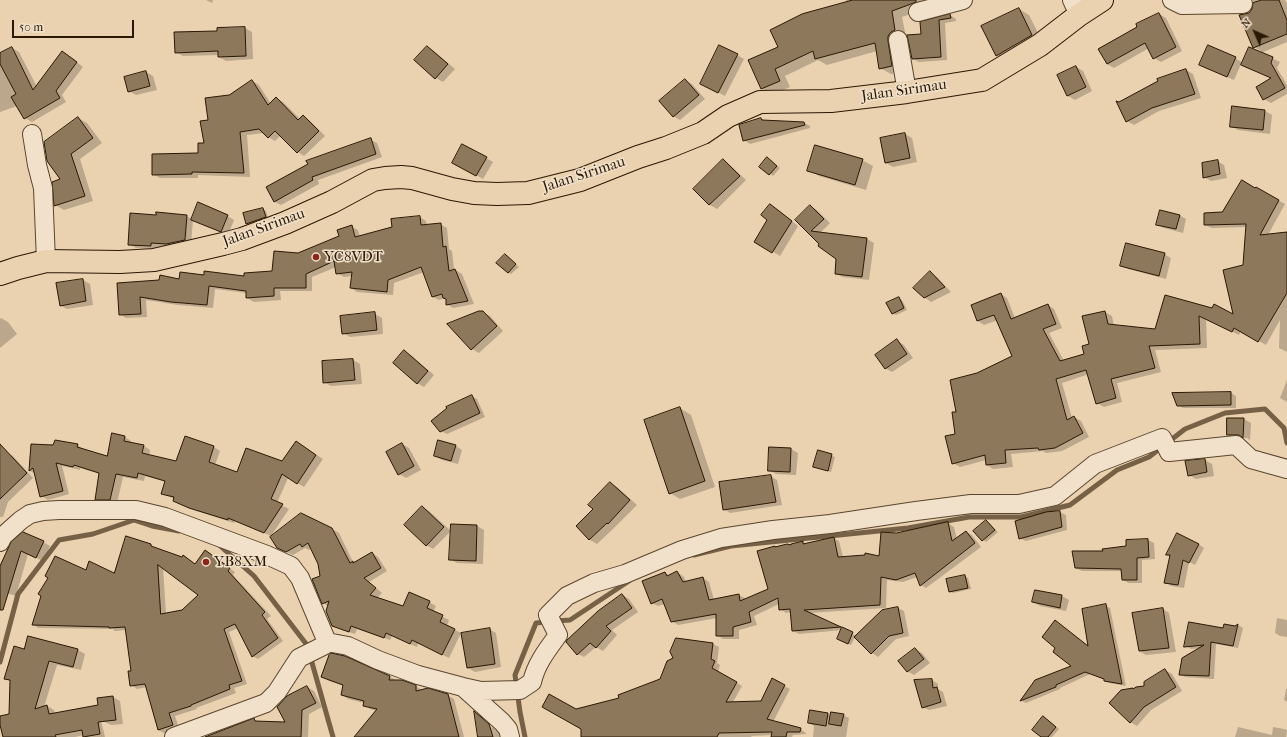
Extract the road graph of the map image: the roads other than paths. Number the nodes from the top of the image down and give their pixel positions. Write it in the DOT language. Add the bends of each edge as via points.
graph roads {
  1 [pos="963,0"];
  2 [pos="1102,0"];
  3 [pos="1172,0"];
  4 [pos="1243,4"];
  5 [pos="1076,7"];
  6 [pos="918,12"];
  7 [pos="898,40"];
  8 [pos="907,92"];
  9 [pos="32,134"];
  10 [pos="46,261"];
  11 [pos="0,274"];
  12 [pos="1287,469"];
  13 [pos="0,542"];
  14 [pos="326,644"];
  15 [pos="463,687"];
  16 [pos="174,737"];
  17 [pos="510,737"];
  1 -- 6 [label="street"];
  2 -- 5 [label="main road, Jalan Sirimau"];
  3 -- 4 [label="street" via="1182,5"];
  5 -- 8 [label="main road, Jalan Sirimau" via="1040,45 982,80"];
  7 -- 8 [label="street"];
  8 -- 10 [label="main road, Jalan Sirimau" via="831,101 760,102 728,116 703,133 666,148 580,180 528,193 474,193 401,176 386,178 373,180 285,223 223,244 154,260"];
  9 -- 10 [label="street" via="43,188"];
  10 -- 11 [label="main road, Jalan Sirimau"];
  12 -- 15 [label="street" via="1251,459 1236,445 1165,445 1095,464 1055,496 1019,504 971,504 916,510 721,538 594,583 567,596 548,615 558,635 534,672 532,682 520,690 481,690"];
  13 -- 14 [label="street" via="21,520 30,514 43,511 136,510 165,517 291,566 300,578"];
  14 -- 15 [label="street" via="348,646 418,675"];
  14 -- 16 [label="street" via="299,658 277,692 266,703"];
  15 -- 17 [label="street" via="502,722"];
}
